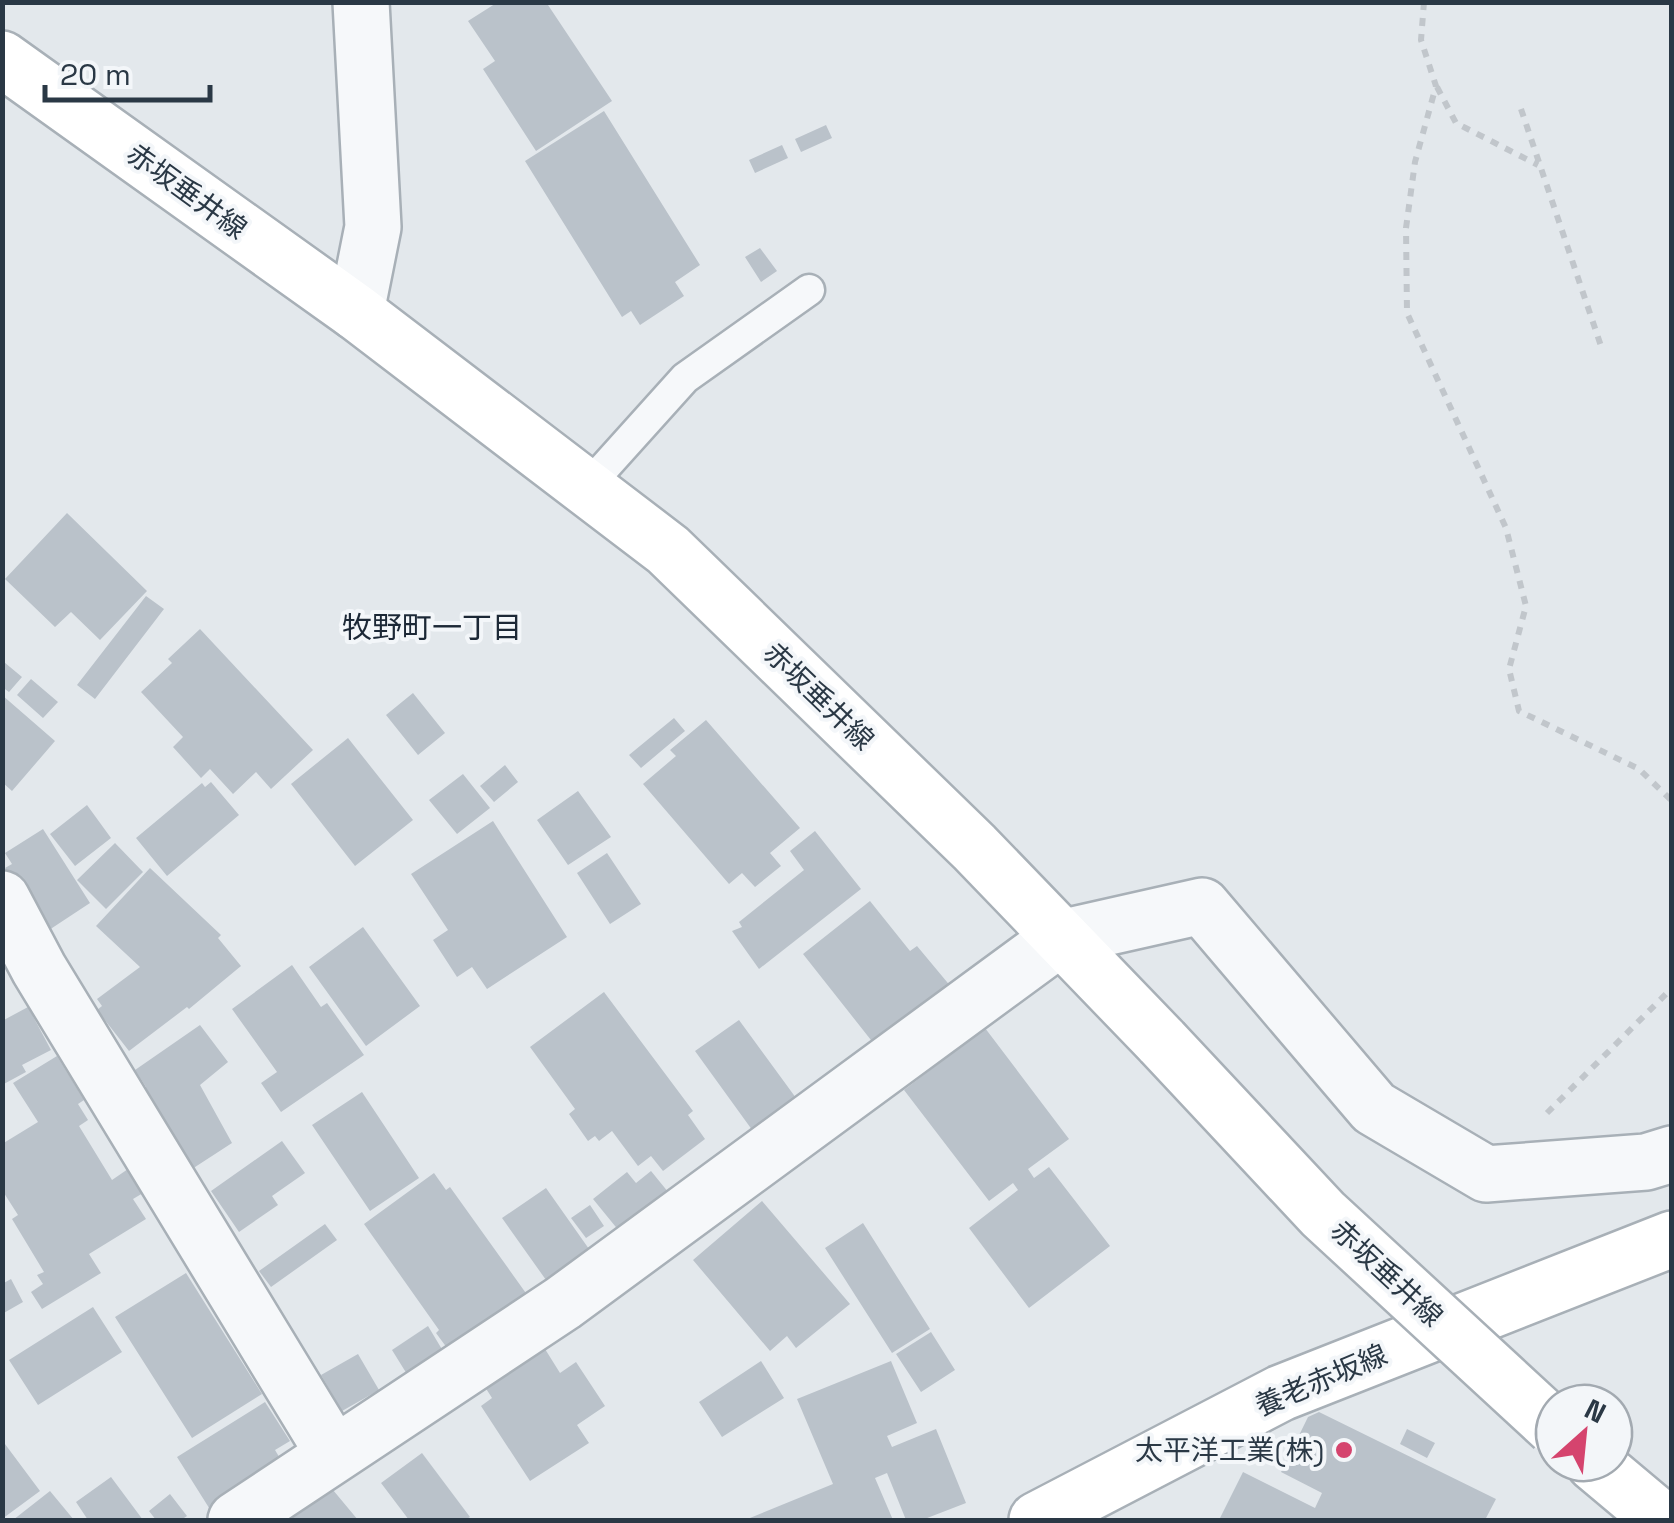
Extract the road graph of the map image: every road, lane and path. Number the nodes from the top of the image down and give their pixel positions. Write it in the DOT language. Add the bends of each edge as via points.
graph roads {
  1 [pos="361,2"];
  2 [pos="1424,2"];
  3 [pos="2,58"];
  4 [pos="1436,86"];
  5 [pos="1521,109"];
  6 [pos="1540,166"];
  7 [pos="810,290"];
  8 [pos="356,312"];
  9 [pos="1602,350"];
  10 [pos="586,488"];
  11 [pos="1672,801"];
  12 [pos="2,899"];
  13 [pos="1060,938"];
  14 [pos="21,978"];
  15 [pos="1672,988"];
  16 [pos="1672,1154"];
  17 [pos="1486,1174"];
  18 [pos="1672,1239"];
  19 [pos="1534,1409"];
  20 [pos="334,1454"];
  21 [pos="1618,1483"];
  22 [pos="236,1520"];
  23 [pos="1037,1520"];
  24 [pos="1662,1520"];
  1 -- 8 [label="street" via="373,227"];
  2 -- 4 [label="path" via="1421,40"];
  3 -- 8 [label="main road, 赤坂垂井線"];
  4 -- 6 [label="path" via="1456,123"];
  4 -- 11 [label="path" via="1414,162 1406,313 1506,528 1526,606 1509,669 1518,711 1639,769"];
  5 -- 6 [label="path"];
  6 -- 9 [label="path"];
  7 -- 10 [label="lane" via="685,378"];
  8 -- 10 [label="main road, 赤坂垂井線"];
  10 -- 13 [label="main road, 赤坂垂井線" via="668,550"];
  12 -- 14 [label="street"];
  13 -- 17 [label="street" via="1202,906 1374,1108"];
  13 -- 19 [label="main road, 赤坂垂井線, bridge" via="1323,1214"];
  13 -- 20 [label="street" via="562,1304"];
  14 -- 20 [label="street"];
  15 -- 17 [label="path"];
  16 -- 17 [label="street" via="1646,1162"];
  18 -- 23 [label="main road, 養老赤坂線" via="1281,1393"];
  20 -- 22 [label="street"];
  21 -- 24 [label="main road"];
}
